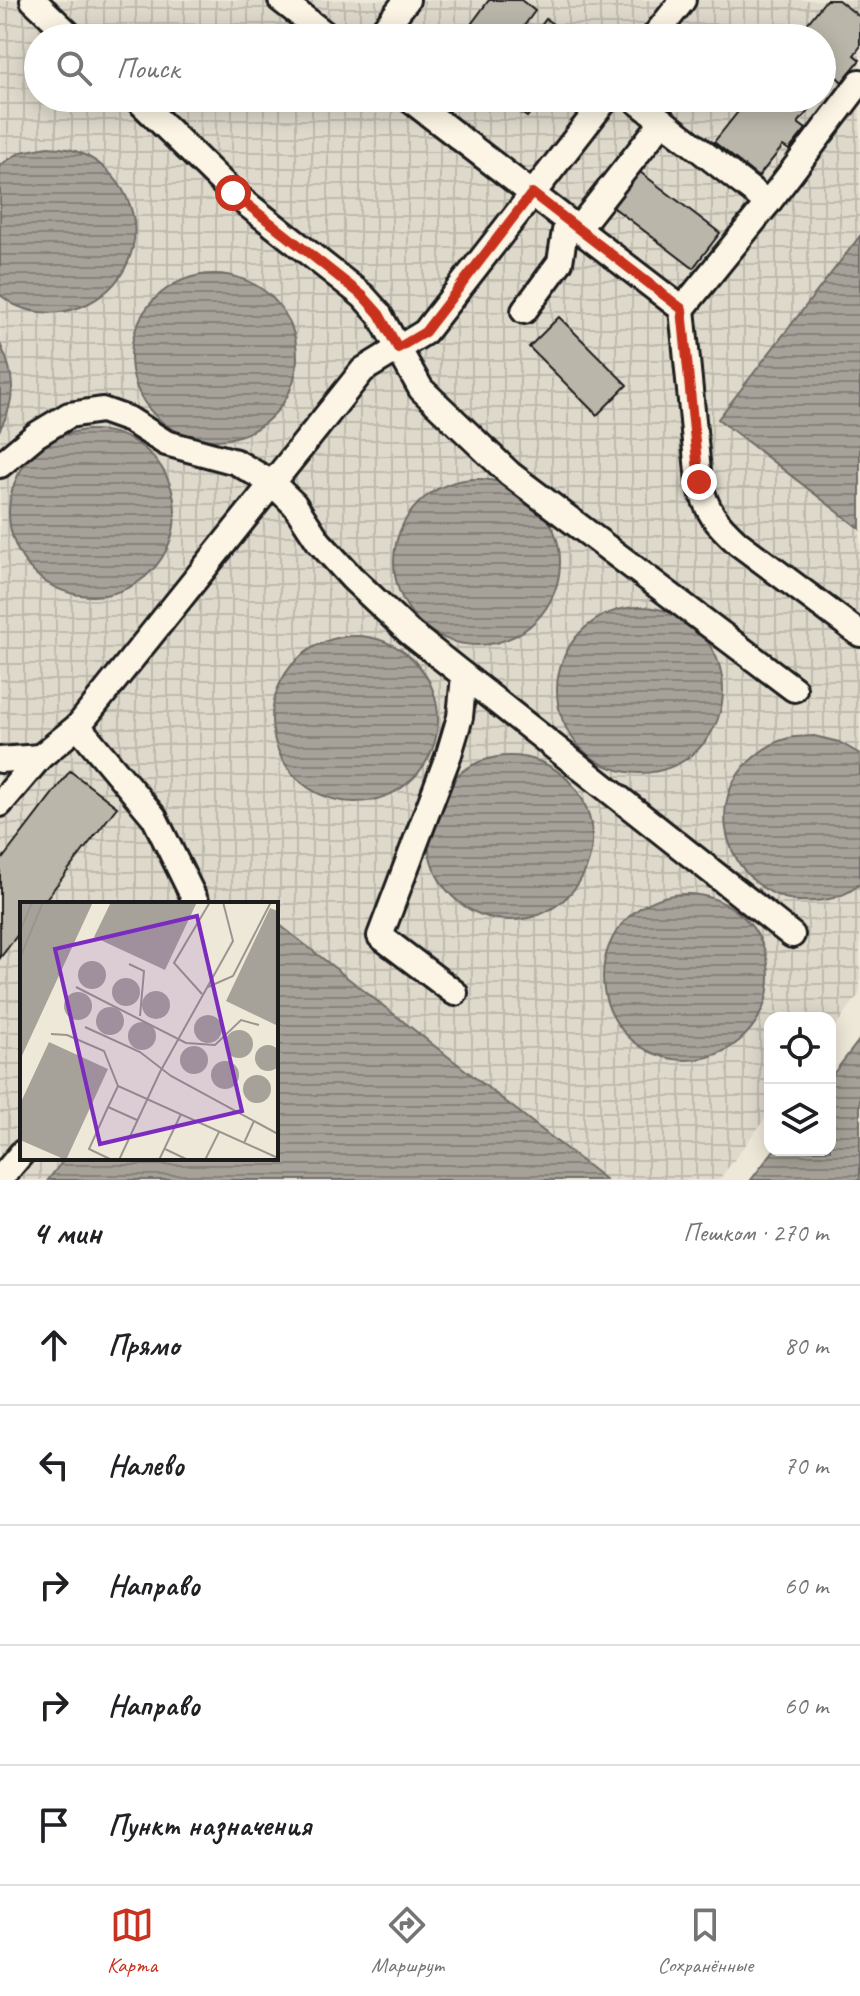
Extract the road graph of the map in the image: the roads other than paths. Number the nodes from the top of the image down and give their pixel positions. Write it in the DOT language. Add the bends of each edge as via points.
graph roads {
  1 [pos="33,0"];
  2 [pos="281,0"];
  3 [pos="407,0"];
  4 [pos="683,0"];
  5 [pos="58,24"];
  6 [pos="312,24"];
  7 [pos="388,24"];
  8 [pos="664,24"];
  9 [pos="860,82"];
  10 [pos="150,112"];
  11 [pos="426,112"];
  12 [pos="596,112"];
  13 [pos="651,112"];
  14 [pos="663,121"];
  15 [pos="532,193"];
  16 [pos="768,203"];
  17 [pos="574,226"];
  18 [pos="682,309"];
  19 [pos="524,311"];
  20 [pos="398,348"];
  21 [pos="0,465"];
  22 [pos="272,483"];
  23 [pos="860,634"];
  24 [pos="464,676"];
  25 [pos="794,689"];
  26 [pos="78,726"];
  27 [pos="40,757"];
  28 [pos="0,760"];
  29 [pos="0,804"];
  30 [pos="196,902"];
  31 [pos="792,935"];
  32 [pos="455,993"];
  33 [pos="20,1155"];
  34 [pos="0,1179"];
  1 -- 5 [label="lane"];
  2 -- 6 [label="lane"];
  3 -- 7 [label="lane"];
  4 -- 8 [label="lane"];
  9 -- 16 [label="lane"];
  10 -- 20 [label="lane" via="233,193 363,296"];
  11 -- 15 [label="lane"];
  12 -- 15 [label="lane"];
  13 -- 14 [label="lane"];
  14 -- 16 [label="lane"];
  14 -- 17 [label="lane"];
  15 -- 17 [label="lane"];
  15 -- 20 [label="lane" via="425,332"];
  16 -- 18 [label="lane"];
  17 -- 18 [label="lane"];
  17 -- 19 [label="lane" via="565,231 560,262"];
  18 -- 23 [label="lane" via="705,504 738,543"];
  20 -- 22 [label="lane" via="363,370"];
  20 -- 25 [label="lane" via="421,389 510,474"];
  21 -- 22 [label="lane" via="69,415 102,410 166,443 236,462"];
  22 -- 24 [label="lane" via="352,578"];
  22 -- 26 [label="lane"];
  24 -- 31 [label="lane"];
  24 -- 32 [label="lane" via="449,754 380,936"];
  26 -- 27 [label="lane"];
  26 -- 30 [label="lane" via="154,817"];
  27 -- 28 [label="lane"];
  27 -- 29 [label="lane"];
  33 -- 34 [label="lane"];
}
